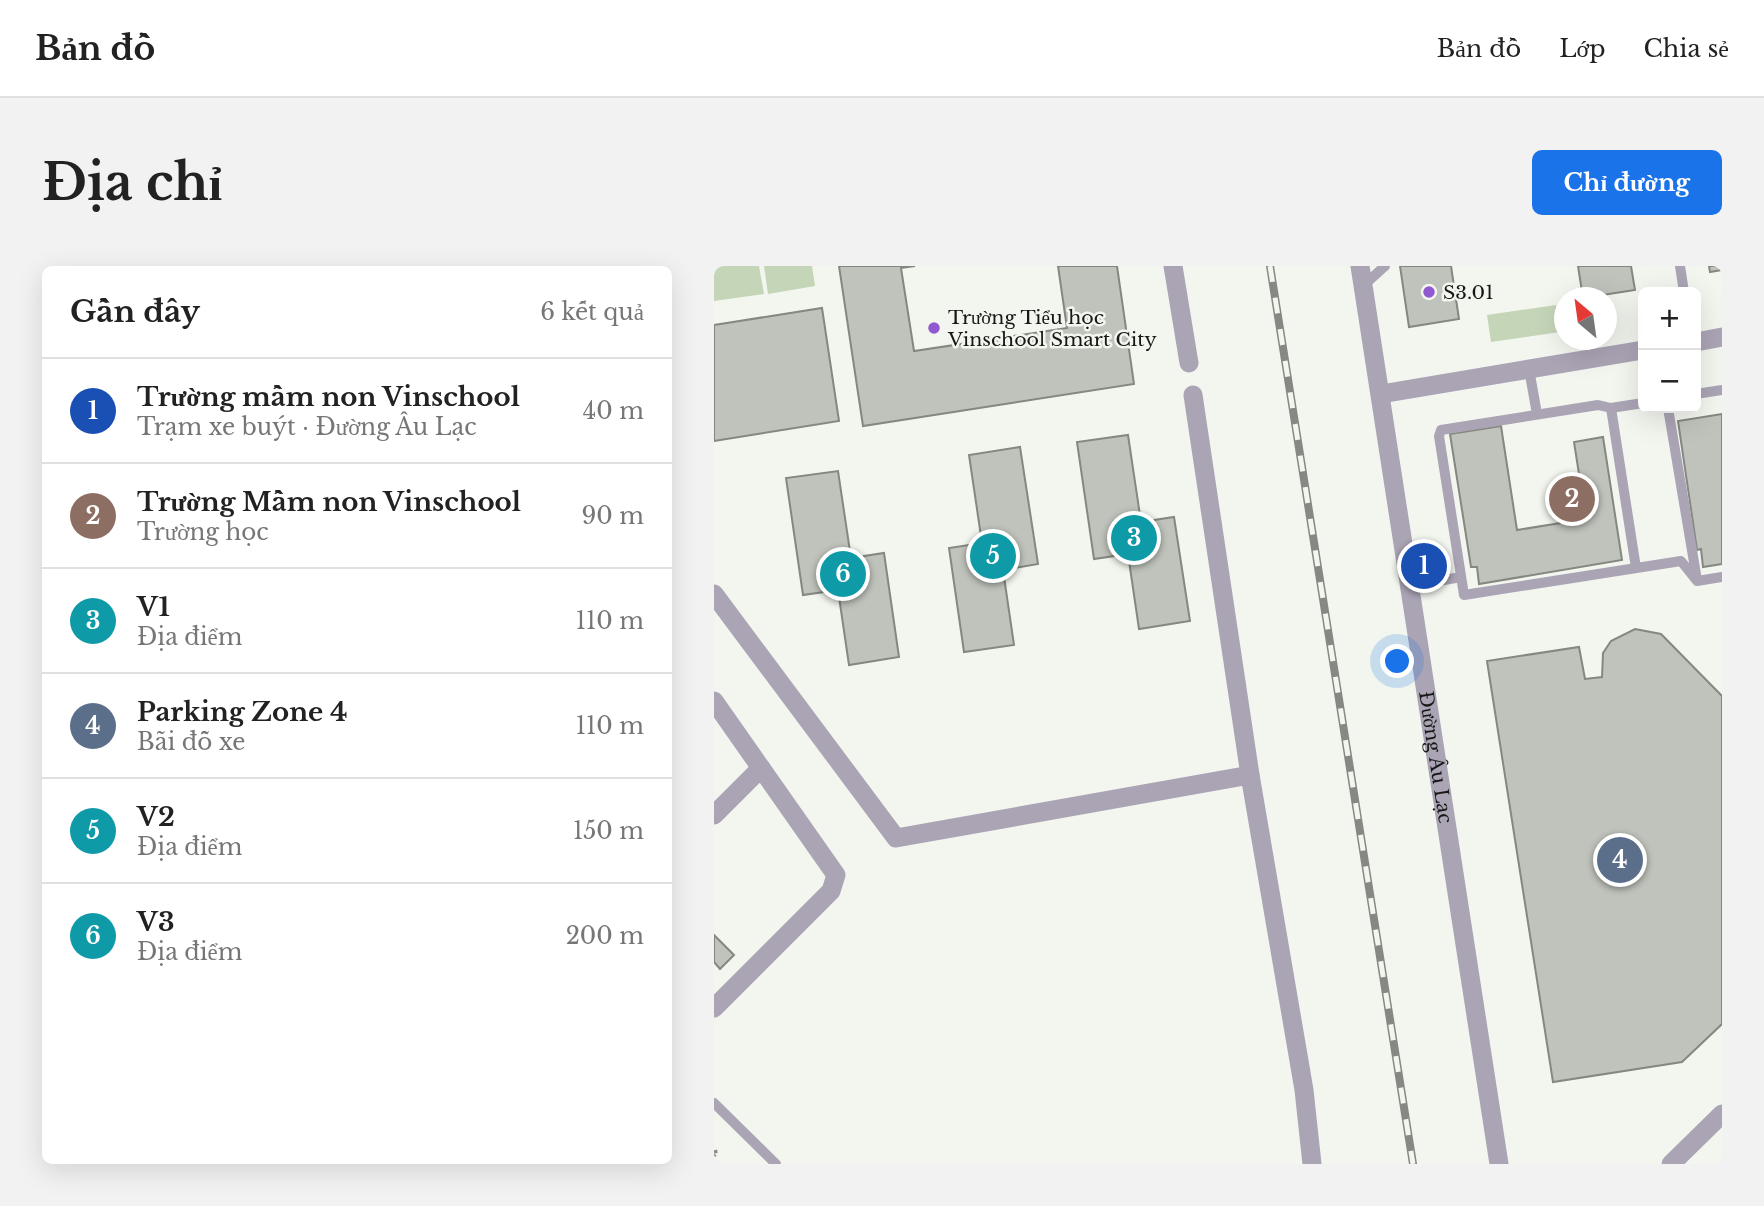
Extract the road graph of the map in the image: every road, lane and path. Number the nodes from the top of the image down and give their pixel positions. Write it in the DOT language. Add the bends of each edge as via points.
graph roads {
  1 [pos="1173,266"];
  2 [pos="1385,266"];
  3 [pos="1680,266"];
  4 [pos="1362,276"];
  5 [pos="1683,287"];
  6 [pos="1722,337"];
  7 [pos="1701,341"];
  8 [pos="1638,351"];
  9 [pos="1189,363"];
  10 [pos="1529,369"];
  11 [pos="1722,390"];
  12 [pos="1701,393"];
  13 [pos="1381,394"];
  14 [pos="1193,395"];
  15 [pos="1638,404"];
  16 [pos="1611,408"];
  17 [pos="1669,413"];
  18 [pos="1537,414"];
  19 [pos="1636,568"];
  20 [pos="1461,577"];
  21 [pos="1722,577"];
  22 [pos="1697,581"];
  23 [pos="1410,586"];
  24 [pos="714,594"];
  25 [pos="721,618"];
  26 [pos="714,701"];
  27 [pos="761,768"];
  28 [pos="1250,775"];
  29 [pos="714,815"];
  30 [pos="714,1008"];
  31 [pos="714,1103"];
  32 [pos="1722,1114"];
  33 [pos="776,1164"];
  34 [pos="1312,1164"];
  35 [pos="1499,1164"];
  36 [pos="1671,1164"];
  1 -- 9 [label="street"];
  2 -- 4 [label="lane"];
  3 -- 5 [label="lane"];
  4 -- 13 [label="street, Đường Âu Lạc"];
  6 -- 7 [label="street"];
  8 -- 10 [label="street"];
  10 -- 13 [label="street"];
  10 -- 18 [label="lane"];
  11 -- 12 [label="lane"];
  13 -- 23 [label="street, Đường Âu Lạc"];
  14 -- 28 [label="street"];
  15 -- 16 [label="lane"];
  16 -- 18 [label="lane" via="1598,404"];
  16 -- 19 [label="lane"];
  17 -- 22 [label="lane"];
  18 -- 20 [label="lane" via="1439,432"];
  19 -- 20 [label="lane" via="1464,595"];
  19 -- 22 [label="lane" via="1681,561"];
  20 -- 23 [label="lane"];
  21 -- 22 [label="lane"];
  23 -- 35 [label="street, Đường Âu Lạc"];
  24 -- 25 [label="street"];
  25 -- 28 [label="street" via="896,838"];
  26 -- 27 [label="street"];
  27 -- 29 [label="street"];
  27 -- 30 [label="street" via="833,869 835,882"];
  28 -- 34 [label="street" via="1304,1090"];
  31 -- 33 [label="lane"];
  32 -- 36 [label="street"];
}
